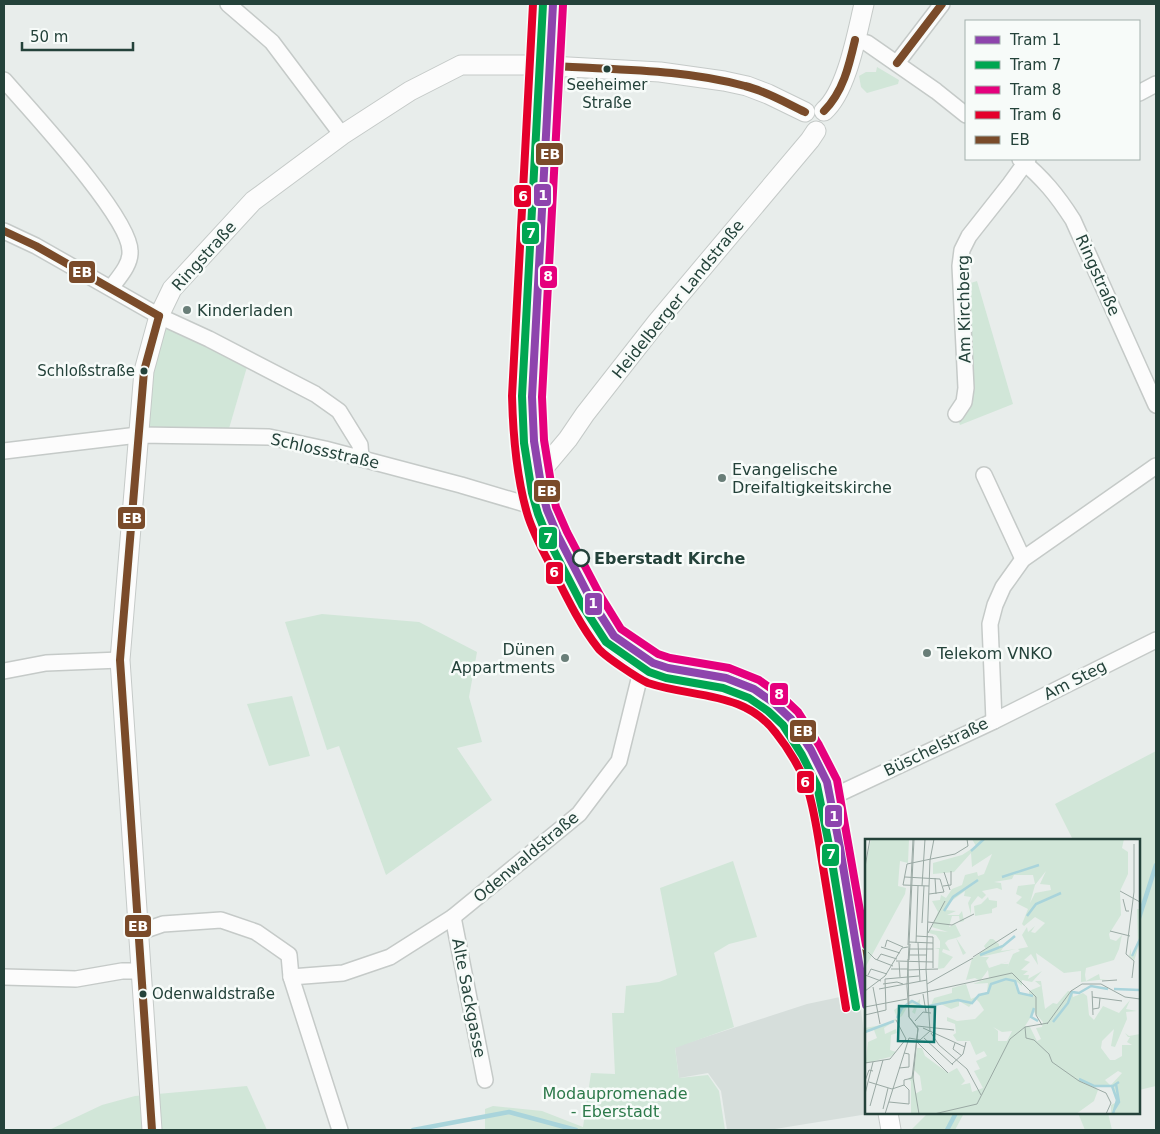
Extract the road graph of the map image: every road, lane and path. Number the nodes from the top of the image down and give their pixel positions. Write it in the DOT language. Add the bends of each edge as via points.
graph roads {
  1 [pos="228,4"];
  2 [pos="558,4"];
  3 [pos="864,4"];
  4 [pos="942,4"];
  5 [pos="855,40"];
  6 [pos="897,63"];
  7 [pos="555,66"];
  8 [pos="4,80"];
  9 [pos="1156,84"];
  10 [pos="1140,92"];
  11 [pos="824,111"];
  12 [pos="805,112"];
  13 [pos="965,114"];
  14 [pos="816,131"];
  15 [pos="342,135"];
  16 [pos="1024,160"];
  17 [pos="4,231"];
  18 [pos="111,288"];
  19 [pos="159,316"];
  20 [pos="1156,405"];
  21 [pos="956,414"];
  22 [pos="138,435"];
  23 [pos="4,451"];
  24 [pos="361,458"];
  25 [pos="1156,466"];
  26 [pos="542,470"];
  27 [pos="984,475"];
  28 [pos="552,510"];
  29 [pos="1022,559"];
  30 [pos="1156,640"];
  31 [pos="645,655"];
  32 [pos="120,660"];
  33 [pos="4,671"];
  34 [pos="994,721"];
  35 [pos="834,796"];
  36 [pos="453,917"];
  37 [pos="140,932"];
  38 [pos="142,971"];
  39 [pos="4,977"];
  40 [pos="291,977"];
  41 [pos="865,978"];
  42 [pos="485,1080"];
  43 [pos="888,1114"];
  44 [pos="152,1130"];
  45 [pos="340,1130"];
  46 [pos="891,1130"];
  1 -- 15 [label="street" via="272,42"];
  2 -- 7 [label="street"];
  3 -- 5 [label="street"];
  4 -- 6 [label="street"];
  5 -- 6 [label="street" via="868,43"];
  5 -- 11 [label="street" via="837,93"];
  6 -- 13 [label="street"];
  7 -- 12 [label="street, Ringstraße" via="660,72 724,81 748,86"];
  7 -- 15 [label="street, Ringstraße" via="461,65 410,91"];
  7 -- 26 [label="street" via="538,334 536,407"];
  8 -- 18 [label="street" via="101,194 117,220 131,250 127,264"];
  9 -- 10 [label="street"];
  11 -- 12 [label="street" via="813,107"];
  11 -- 14 [label="street" via="825,125"];
  12 -- 14 [label="street" via="804,123 808,129"];
  14 -- 26 [label="street, Heidelberger Landstraße" via="658,322"];
  15 -- 19 [label="street, Ringstraße" via="253,202 172,289"];
  16 -- 20 [label="street, Ringstraße" via="1056,194 1073,220"];
  16 -- 21 [label="street, Am Kirchberg" via="962,250 966,388 964,402"];
  17 -- 18 [label="street"];
  18 -- 19 [label="street"];
  19 -- 22 [label="street, Ringstraße" via="144,371"];
  19 -- 24 [label="street" via="209,338 315,394 339,412 360,444"];
  22 -- 23 [label="street, Schlossstraße"];
  22 -- 24 [label="street, Schlossstraße" via="269,437"];
  22 -- 32 [label="street, Ringstraße"];
  24 -- 28 [label="street, Schlossstraße"];
  25 -- 29 [label="street, Büschelstraße"];
  26 -- 28 [label="street"];
  27 -- 29 [label="street"];
  28 -- 31 [label="street" via="600,607 618,633"];
  29 -- 34 [label="street, Büschelstraße" via="1003,587 990,624"];
  30 -- 34 [label="street, Am Steg"];
  31 -- 35 [label="street" via="675,666 736,677 754,684 794,717 813,747"];
  31 -- 36 [label="street, Odenwaldstraße" via="618,761 580,814"];
  32 -- 33 [label="street" via="46,663"];
  32 -- 37 [label="street, Ringstraße"];
  34 -- 35 [label="street, Büschelstraße"];
  35 -- 41 [label="street"];
  36 -- 40 [label="street, Odenwaldstraße" via="390,957 343,973"];
  36 -- 42 [label="street, Alte Sackgasse"];
  37 -- 38 [label="street, Ringstraße"];
  37 -- 40 [label="street" via="163,924 221,920 256,932 289,955"];
  38 -- 39 [label="street" via="76,979"];
  38 -- 44 [label="street, Ringstraße"];
  40 -- 45 [label="street"];
  43 -- 46 [label="street"];
}
